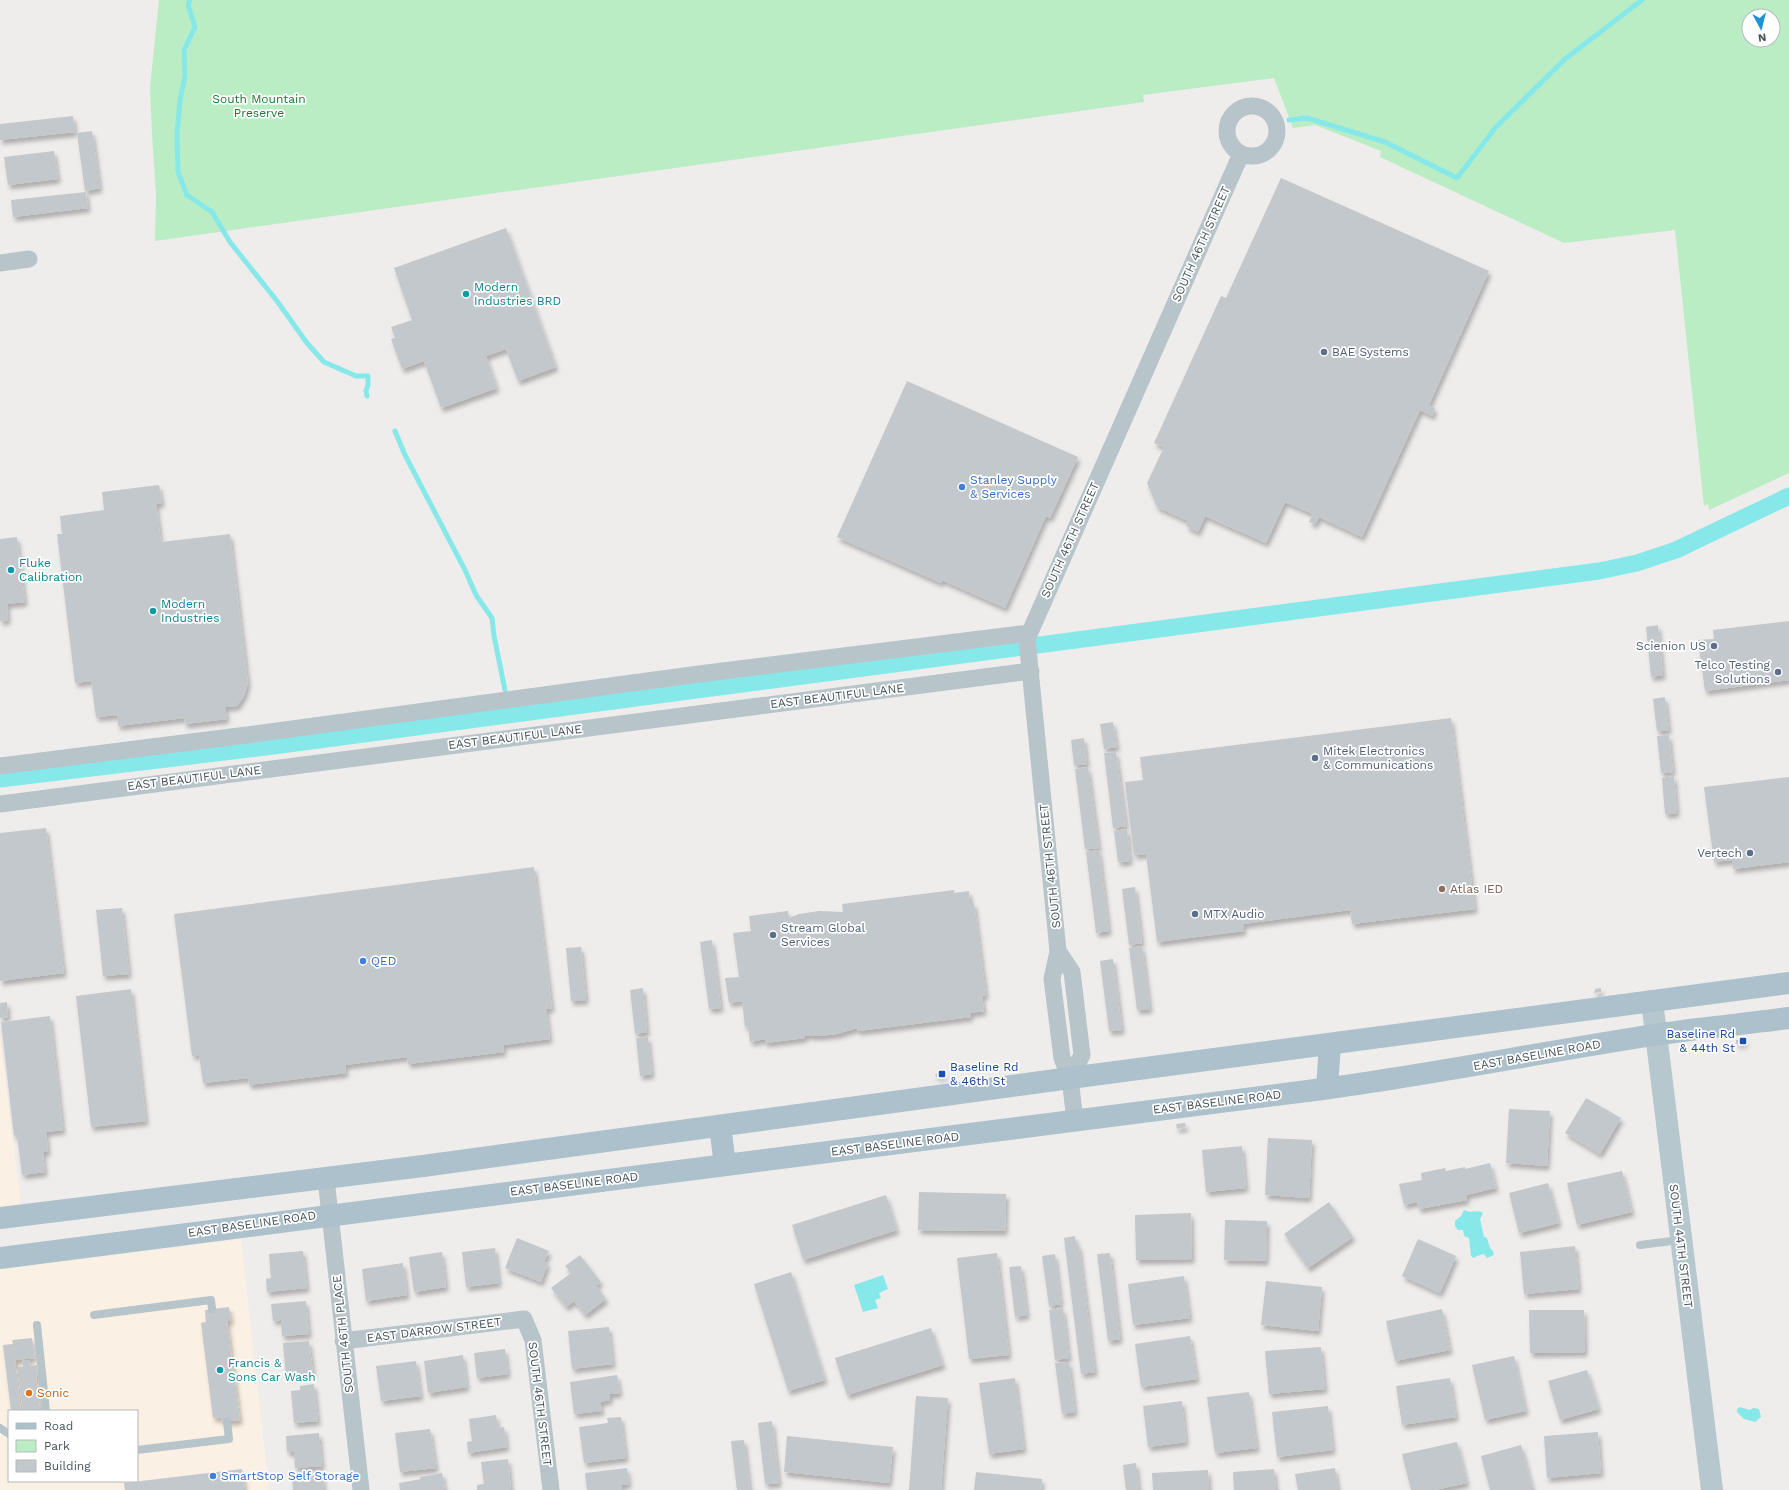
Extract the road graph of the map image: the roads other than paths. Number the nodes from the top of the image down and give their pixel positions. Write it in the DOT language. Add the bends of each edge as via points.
graph roads {
  1 [pos="1241,154"];
  2 [pos="29,259"];
  3 [pos="0,263"];
  4 [pos="1029,650"];
  5 [pos="0,766"];
  6 [pos="0,804"];
  7 [pos="1789,983"];
  8 [pos="1652,1002"];
  9 [pos="1789,1018"];
  10 [pos="1655,1035"];
  11 [pos="1330,1044"];
  12 [pos="1070,1078"];
  13 [pos="1327,1088"];
  14 [pos="1074,1121"];
  15 [pos="720,1126"];
  16 [pos="725,1165"];
  17 [pos="326,1179"];
  18 [pos="330,1214"];
  19 [pos="0,1218"];
  20 [pos="1680,1240"];
  21 [pos="1640,1245"];
  22 [pos="0,1258"];
  23 [pos="212,1309"];
  24 [pos="94,1315"];
  25 [pos="524,1319"];
  26 [pos="37,1325"];
  27 [pos="343,1341"];
  28 [pos="46,1410"];
  29 [pos="227,1422"];
  30 [pos="138,1450"];
  31 [pos="361,1490"];
  32 [pos="551,1490"];
  33 [pos="1712,1490"];
  1 -- 4 [label="street, SOUTH 46TH STREET"];
  2 -- 3 [label="street"];
  4 -- 5 [label="street" via="699,674"];
  4 -- 6 [label="street, EAST BEAUTIFUL LANE"];
  4 -- 12 [label="street, SOUTH 46TH STREET" via="1058,951 1052,979 1062,1058"];
  7 -- 8 [label="main road"];
  8 -- 10 [label="street, SOUTH 44TH STREET"];
  8 -- 11 [label="main road"];
  9 -- 10 [label="main road, EAST BASELINE ROAD"];
  10 -- 13 [label="main road, EAST BASELINE ROAD"];
  10 -- 20 [label="street, SOUTH 44TH STREET"];
  11 -- 12 [label="main road"];
  11 -- 13 [label="main road"];
  12 -- 14 [label="street, SOUTH 46TH STREET"];
  12 -- 15 [label="main road"];
  13 -- 14 [label="main road, EAST BASELINE ROAD"];
  14 -- 16 [label="main road, EAST BASELINE ROAD"];
  15 -- 16 [label="main road"];
  15 -- 17 [label="main road"];
  16 -- 18 [label="main road, EAST BASELINE ROAD"];
  17 -- 18 [label="street, SOUTH 46TH PLACE"];
  17 -- 19 [label="main road"];
  18 -- 22 [label="main road, EAST BASELINE ROAD"];
  18 -- 27 [label="street, SOUTH 46TH PLACE"];
  20 -- 21 [label="lane"];
  20 -- 33 [label="street, SOUTH 44TH STREET"];
  23 -- 24 [label="lane" via="211,1300"];
  25 -- 27 [label="street, EAST DARROW STREET"];
  25 -- 32 [label="street, SOUTH 46TH STREET" via="533,1340"];
  26 -- 28 [label="lane"];
  27 -- 31 [label="street, SOUTH 46TH PLACE"];
  29 -- 30 [label="lane" via="229,1439"];
}
